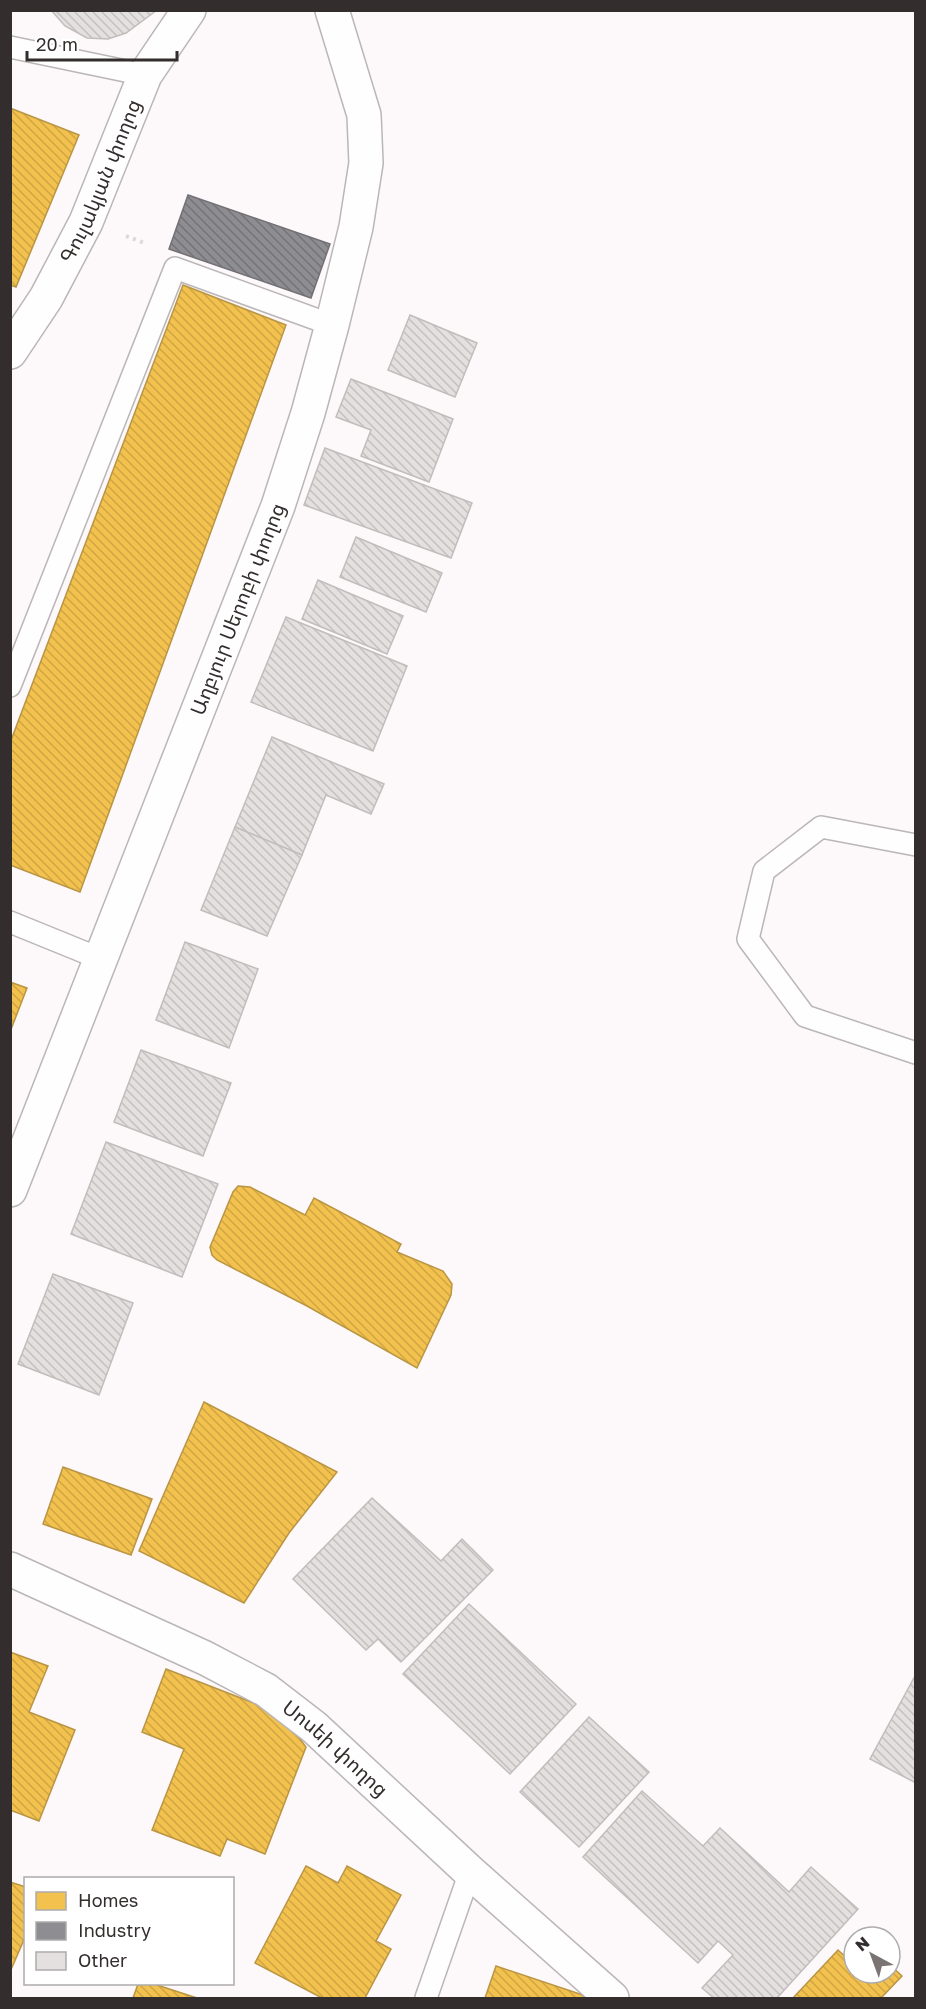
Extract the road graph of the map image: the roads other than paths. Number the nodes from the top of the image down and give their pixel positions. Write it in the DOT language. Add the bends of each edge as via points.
graph roads {
  1 [pos="189,10"];
  2 [pos="332,10"];
  3 [pos="10,47"];
  4 [pos="145,75"];
  5 [pos="332,325"];
  6 [pos="10,352"];
  7 [pos="10,686"];
  8 [pos="915,846"];
  9 [pos="10,922"];
  10 [pos="101,959"];
  11 [pos="915,1053"];
  12 [pos="10,1190"];
  13 [pos="10,1569"];
  14 [pos="470,1872"];
  15 [pos="426,1998"];
  16 [pos="612,1998"];
  1 -- 4 [label="street, Գուլակյան փողոց"];
  2 -- 5 [label="street, Աղբյուր Սերոբի փողոց" via="364,116 366,163 356,227"];
  3 -- 4 [label="lane"];
  4 -- 6 [label="street, Գուլակյան փողոց" via="86,222 46,298"];
  5 -- 7 [label="lane" via="175,268"];
  5 -- 10 [label="street, Աղբյուր Սերոբի փողոց" via="278,506"];
  8 -- 11 [label="lane" via="821,827 764,871 748,939 805,1016"];
  9 -- 10 [label="lane"];
  10 -- 12 [label="street, Աղբյուր Սերոբի փողոց"];
  13 -- 14 [label="street, Սոսեի փողոց" via="266,1690 314,1726"];
  14 -- 15 [label="lane"];
  14 -- 16 [label="street, Սոսեի փողոց"];
}
